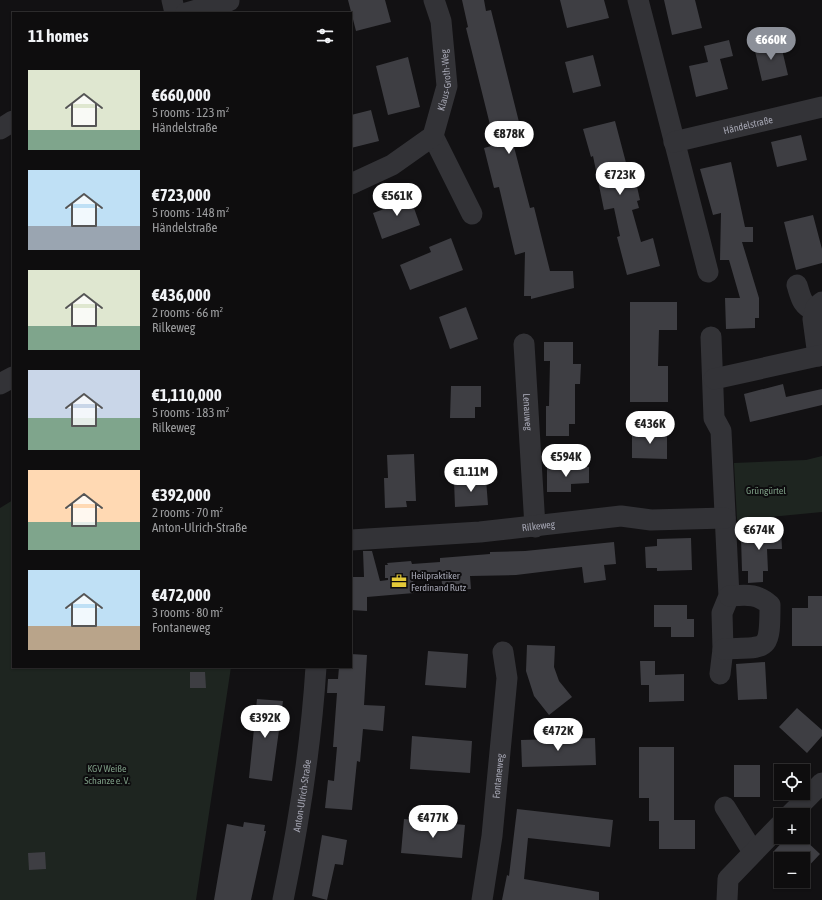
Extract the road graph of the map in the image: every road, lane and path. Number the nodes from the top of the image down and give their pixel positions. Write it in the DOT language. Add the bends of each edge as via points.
graph roads {
  1 [pos="172,0"];
  2 [pos="434,0"];
  3 [pos="638,0"];
  4 [pos="228,7"];
  5 [pos="175,12"];
  6 [pos="193,12"];
  7 [pos="822,107"];
  8 [pos="12,122"];
  9 [pos="0,129"];
  10 [pos="432,136"];
  11 [pos="674,142"];
  12 [pos="352,184"];
  13 [pos="472,214"];
  14 [pos="708,272"];
  15 [pos="798,285"];
  16 [pos="818,307"];
  17 [pos="711,336"];
  18 [pos="524,344"];
  19 [pos="820,355"];
  20 [pos="12,378"];
  21 [pos="714,379"];
  22 [pos="0,384"];
  23 [pos="725,518"];
  24 [pos="534,527"];
  25 [pos="352,540"];
  26 [pos="729,596"];
  27 [pos="723,649"];
  28 [pos="502,652"];
  29 [pos="316,668"];
  30 [pos="720,674"];
  31 [pos="818,794"];
  32 [pos="725,807"];
  33 [pos="799,808"];
  34 [pos="774,831"];
  35 [pos="753,852"];
  36 [pos="283,900"];
  37 [pos="482,900"];
  38 [pos="727,900"];
  1 -- 5 [label="street"];
  2 -- 10 [label="street, Klaus-Groth-Weg" via="441,21 447,86"];
  3 -- 11 [label="street"];
  4 -- 6 [label="street"];
  7 -- 11 [label="street, Händelstraße"];
  8 -- 9 [label="street"];
  10 -- 12 [label="street" via="392,165"];
  10 -- 13 [label="street"];
  11 -- 14 [label="street"];
  15 -- 16 [label="street" via="802,302 808,308"];
  16 -- 19 [label="street" via="813,319"];
  17 -- 21 [label="street"];
  18 -- 24 [label="street, Lenauweg"];
  19 -- 21 [label="street"];
  20 -- 22 [label="street"];
  21 -- 23 [label="street" via="714,418 721,431"];
  23 -- 24 [label="street, Rilkeweg" via="651,520 621,516"];
  23 -- 26 [label="street"];
  24 -- 25 [label="street, Rilkeweg"];
  26 -- 27 [label="street" via="722,613"];
  26 -- 27 [label="street" via="752,594 770,605 770,634 766,642 758,648"];
  27 -- 30 [label="street"];
  28 -- 37 [label="street, Fontaneweg" via="507,678 492,836"];
  29 -- 36 [label="street, Anton-Ulrich-Straße" via="312,726 294,847"];
  31 -- 33 [label="street"];
  32 -- 35 [label="street"];
  34 -- 35 [label="street"];
  35 -- 38 [label="street" via="728,879"];
}
